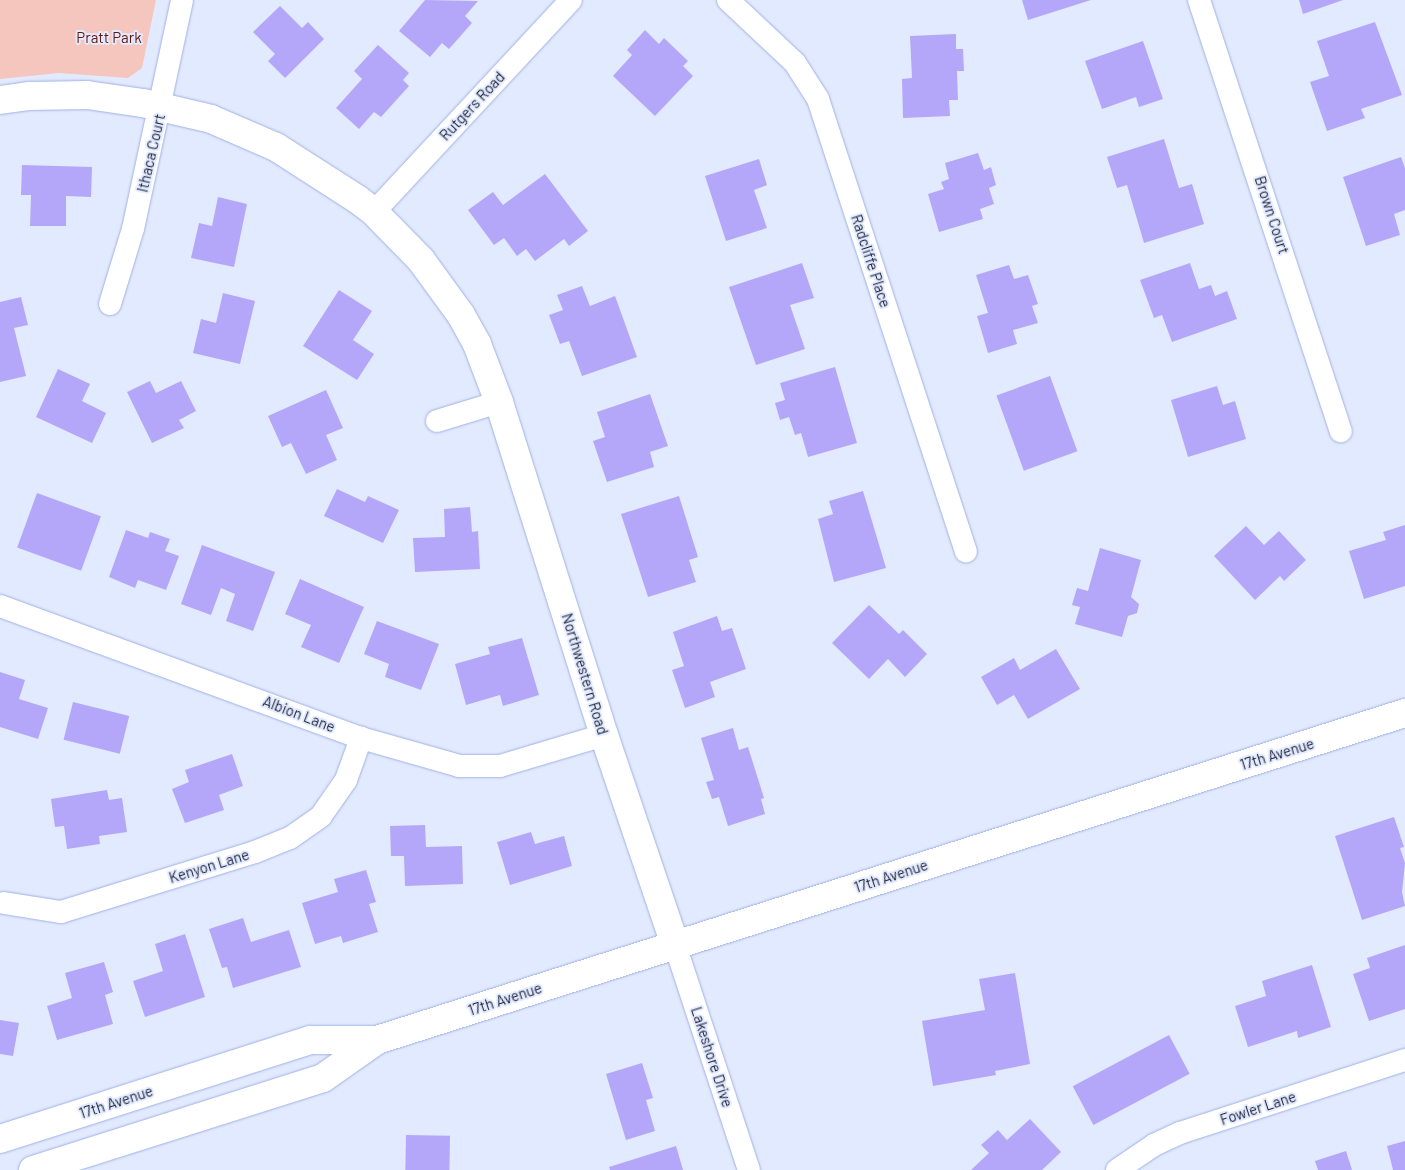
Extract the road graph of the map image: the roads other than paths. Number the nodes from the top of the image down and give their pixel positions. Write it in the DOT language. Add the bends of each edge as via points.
graph roads {
  1 [pos="182,0"];
  2 [pos="571,0"];
  3 [pos="728,0"];
  4 [pos="1200,0"];
  5 [pos="0,100"];
  6 [pos="161,107"];
  7 [pos="374,212"];
  8 [pos="110,304"];
  9 [pos="499,402"];
  10 [pos="437,421"];
  11 [pos="1341,431"];
  12 [pos="966,551"];
  13 [pos="0,606"];
  14 [pos="1405,713"];
  15 [pos="604,735"];
  16 [pos="361,738"];
  17 [pos="4,903"];
  18 [pos="675,945"];
  19 [pos="377,1040"];
  20 [pos="1405,1060"];
  21 [pos="0,1139"];
  22 [pos="33,1170"];
  23 [pos="749,1170"];
  24 [pos="1117,1170"];
  1 -- 6 [label="street, Ithaca Court"];
  2 -- 7 [label="street, Rutgers Road"];
  3 -- 12 [label="street, Radcliffe Place" via="795,63 818,99"];
  4 -- 11 [label="street, Brown Court"];
  5 -- 6 [label="main road, Northwestern Road" via="87,95"];
  6 -- 7 [label="main road, Northwestern Road" via="211,120 276,147"];
  6 -- 8 [label="street, Ithaca Court" via="133,229"];
  7 -- 9 [label="main road, Northwestern Road" via="421,260 461,315 477,344"];
  9 -- 10 [label="street"];
  9 -- 15 [label="main road, Northwestern Road"];
  13 -- 16 [label="street, Albion Lane"];
  14 -- 18 [label="main road, 17th Avenue"];
  15 -- 16 [label="street, Albion Lane" via="500,766 459,766"];
  15 -- 18 [label="main road, Northwestern Road"];
  16 -- 17 [label="street, Kenyon Lane" via="346,780 321,816 290,838 256,852 61,912"];
  18 -- 19 [label="main road, 17th Avenue"];
  18 -- 23 [label="street, Lakeshore Drive"];
  19 -- 21 [label="main road, 17th Avenue" via="311,1040"];
  19 -- 22 [label="main road, 17th Avenue" via="323,1078"];
  20 -- 24 [label="street, Fowler Lane" via="1180,1133 1147,1149"];
}
